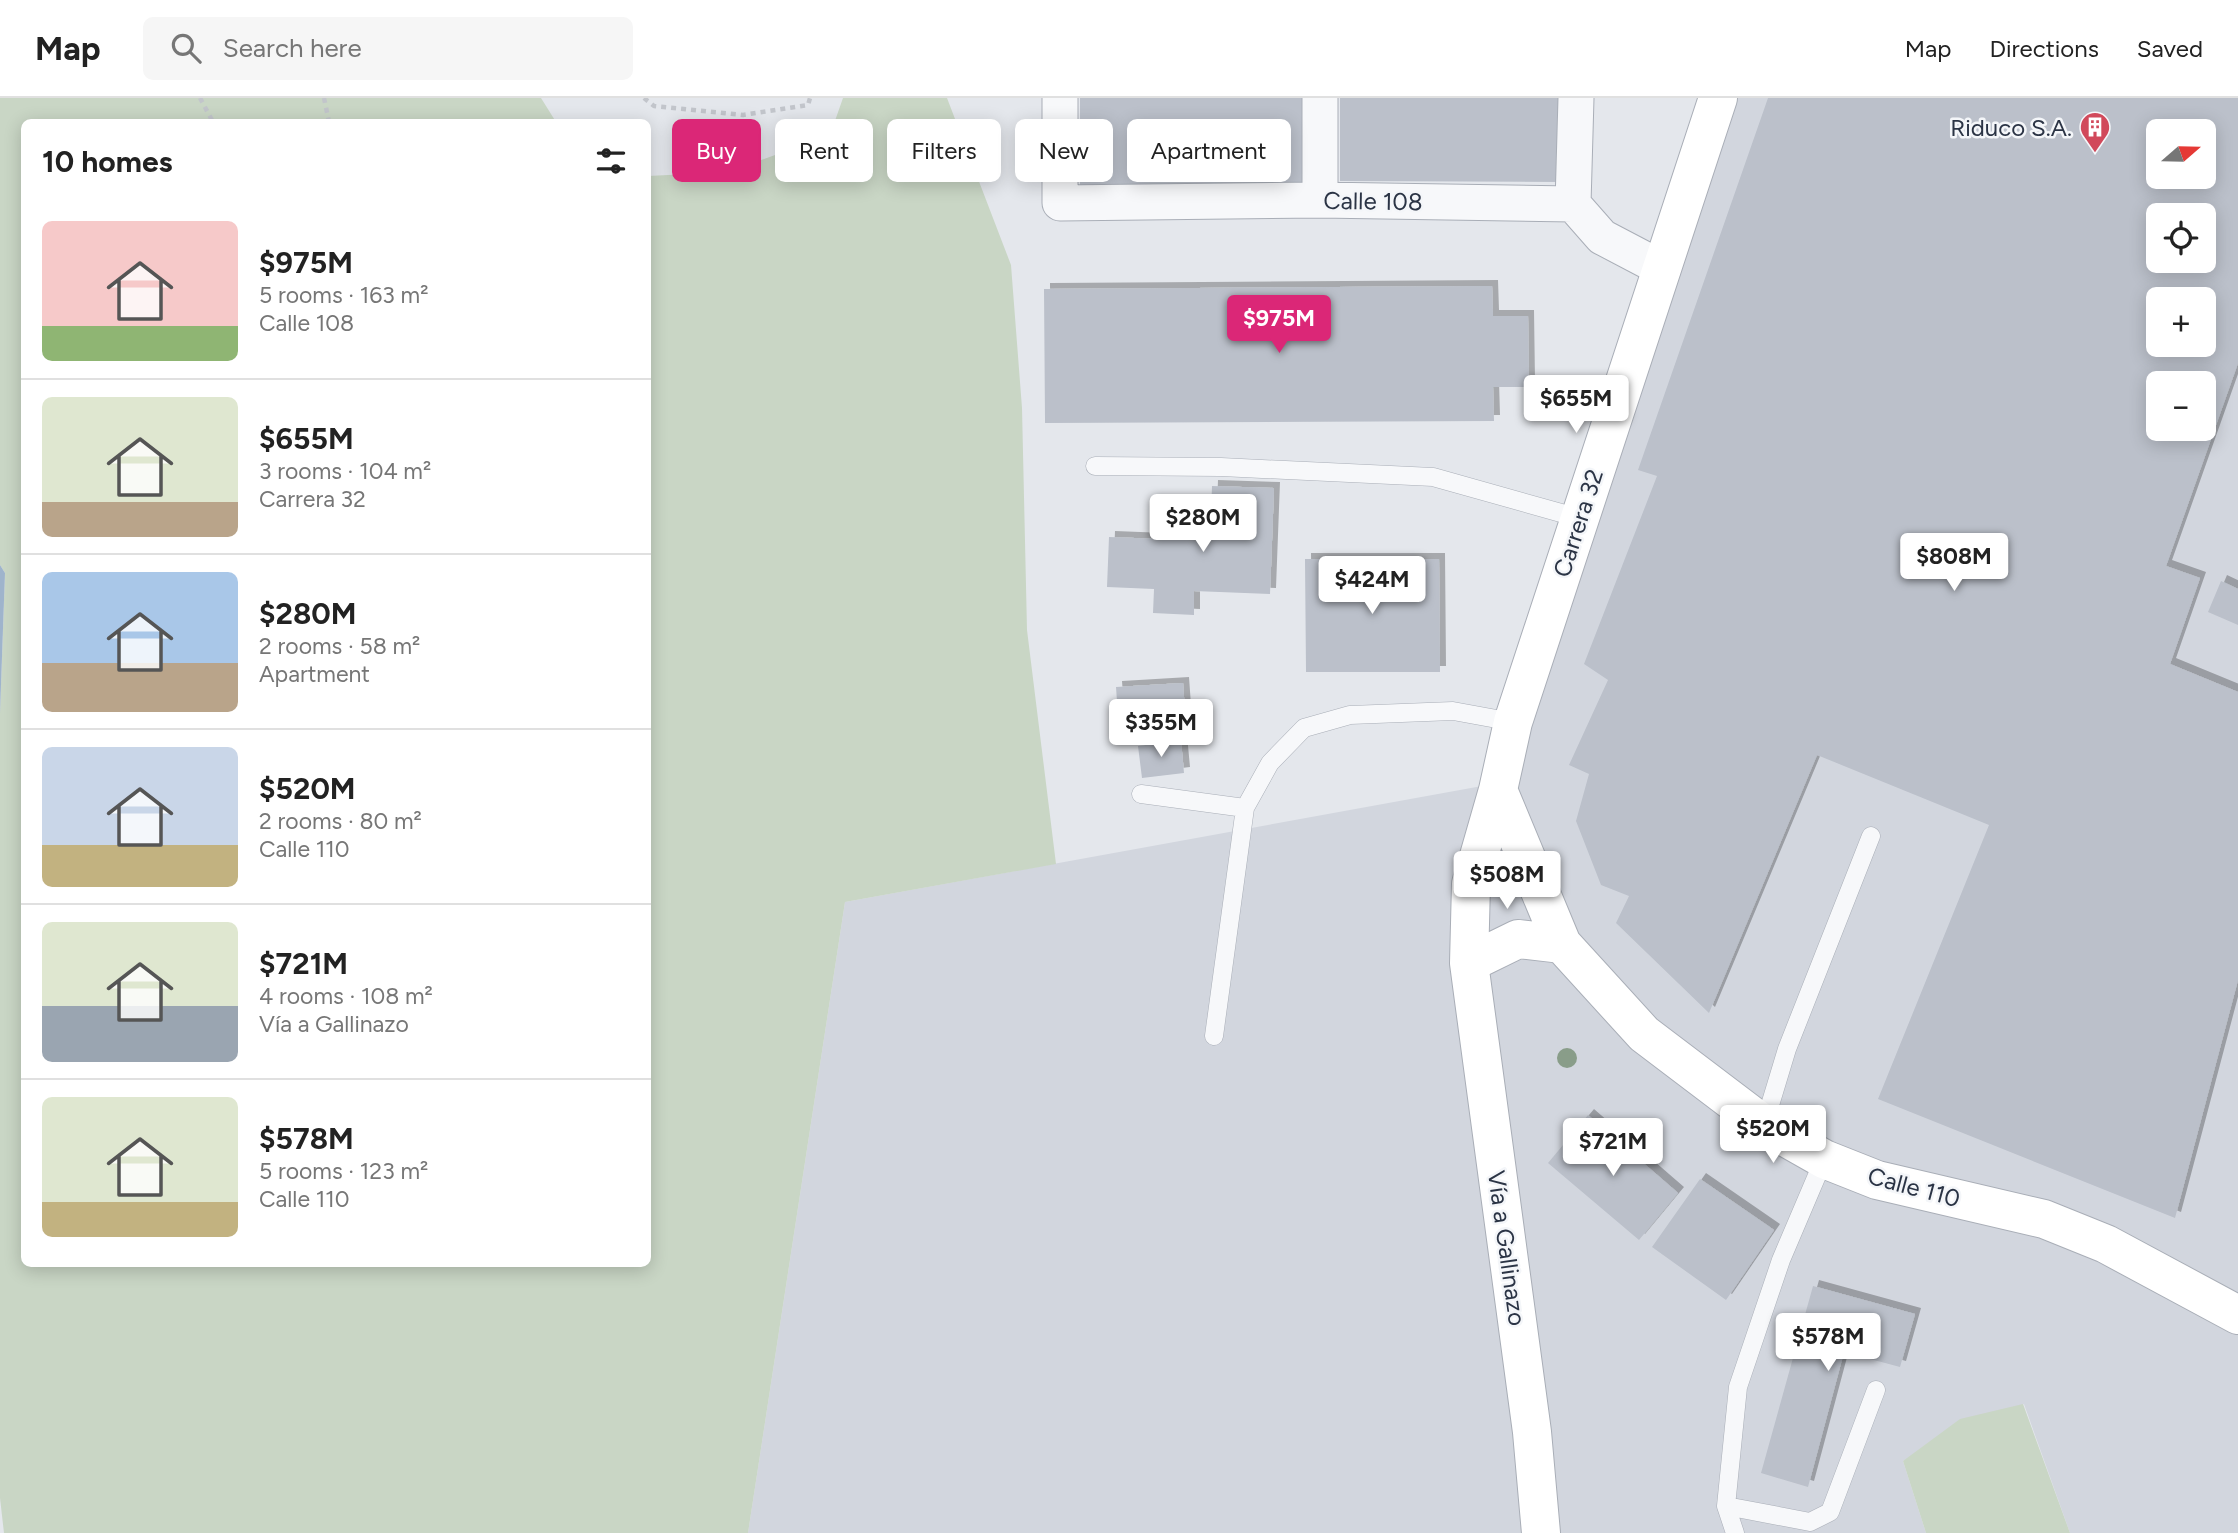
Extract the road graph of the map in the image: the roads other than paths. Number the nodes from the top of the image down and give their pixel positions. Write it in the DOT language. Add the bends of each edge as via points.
graph roads {
  1 [pos="1060,98"];
  2 [pos="1320,98"];
  3 [pos="1576,98"];
  4 [pos="1718,98"];
  5 [pos="1320,200"];
  6 [pos="1573,204"];
  7 [pos="1663,269"];
  8 [pos="1095,466"];
  9 [pos="1579,518"];
  10 [pos="1513,722"];
  11 [pos="1498,790"];
  12 [pos="1142,794"];
  13 [pos="1245,808"];
  14 [pos="1871,836"];
  15 [pos="1562,944"];
  16 [pos="1469,964"];
  17 [pos="1214,1036"];
  18 [pos="1764,1125"];
  19 [pos="1824,1159"];
  20 [pos="2238,1315"];
  21 [pos="1875,1390"];
  22 [pos="1726,1506"];
  23 [pos="1541,1533"];
  24 [pos="1734,1533"];
  1 -- 5 [label="street, Calle 108" via="1060,204"];
  2 -- 5 [label="street"];
  3 -- 6 [label="street"];
  4 -- 7 [label="main road, Carrera 32"];
  5 -- 6 [label="street, Calle 108"];
  6 -- 7 [label="street" via="1602,237"];
  7 -- 9 [label="main road, Carrera 32"];
  8 -- 9 [label="lane" via="1433,477"];
  9 -- 10 [label="main road, Carrera 32"];
  10 -- 11 [label="main road, Carrera 32"];
  10 -- 13 [label="lane" via="1453,711 1350,715 1304,728 1270,763"];
  11 -- 15 [label="main road, Calle 110"];
  11 -- 16 [label="main road, Vía a Gallinazo" via="1472,884"];
  12 -- 13 [label="lane"];
  13 -- 17 [label="lane"];
  14 -- 18 [label="lane" via="1787,1049"];
  15 -- 16 [label="main road" via="1518,939"];
  15 -- 18 [label="main road, Calle 110" via="1644,1034"];
  16 -- 23 [label="main road, Vía a Gallinazo" via="1532,1432"];
  18 -- 19 [label="main road, Calle 110"];
  19 -- 20 [label="main road, Calle 110" via="1877,1180 2044,1219 2106,1244"];
  19 -- 22 [label="lane" via="1781,1260 1738,1387"];
  21 -- 22 [label="lane" via="1830,1512 1810,1522"];
  22 -- 24 [label="lane"];
}
